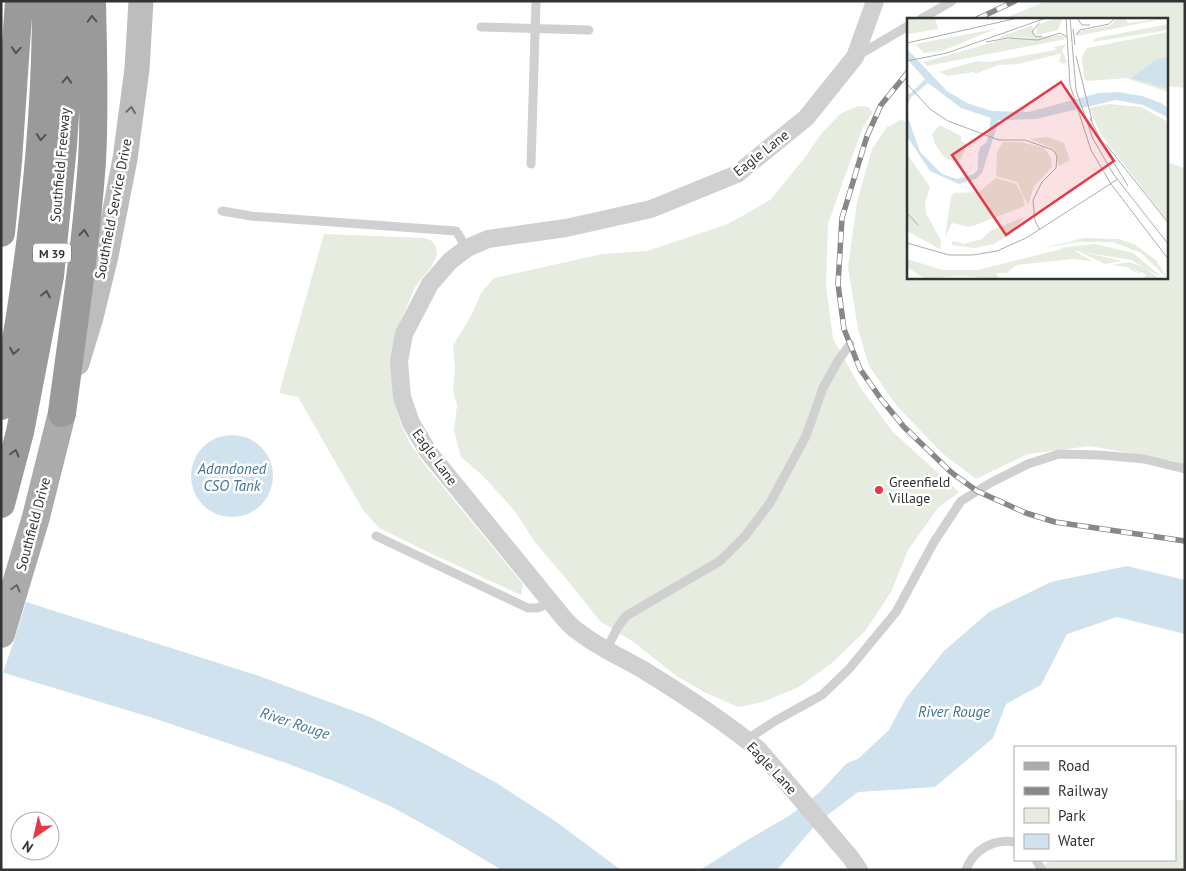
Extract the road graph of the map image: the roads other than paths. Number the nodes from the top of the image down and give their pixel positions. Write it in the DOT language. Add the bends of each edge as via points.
graph roads {
  1 [pos="19,1"];
  2 [pos="46,1"];
  3 [pos="68,1"];
  4 [pos="92,1"];
  5 [pos="141,1"];
  6 [pos="536,1"];
  7 [pos="875,1"];
  8 [pos="952,1"];
  9 [pos="923,18"];
  10 [pos="481,27"];
  11 [pos="907,27"];
  12 [pos="535,29"];
  13 [pos="589,30"];
  14 [pos="855,57"];
  15 [pos="530,164"];
  16 [pos="222,211"];
  17 [pos="1,233"];
  18 [pos="467,248"];
  19 [pos="850,344"];
  20 [pos="1,406"];
  21 [pos="62,413"];
  22 [pos="1185,469"];
  23 [pos="2,502"];
  24 [pos="376,536"];
  25 [pos="551,603"];
  26 [pos="1,634"];
  27 [pos="606,650"];
  28 [pos="753,745"];
  29 [pos="1014,842"];
  30 [pos="855,864"];
  31 [pos="966,870"];
  1 -- 17 [label="highway, one-way"];
  2 -- 20 [label="highway, Southfield Freeway / M 39, one-way" via="36,200 14,353"];
  23 -- 3 [label="highway, Southfield Freeway / M 39, one-way" via="20,432 50,276 64,145"];
  21 -- 4 [label="highway, one-way" via="92,160"];
  21 -- 5 [label="main road, Southfield Service Drive, one-way" via="91,317 117,202 137,69"];
  6 -- 12 [label="lane"];
  7 -- 14 [label="street, Eagle Lane"];
  8 -- 9 [label="lane"];
  10 -- 12 [label="lane"];
  11 -- 14 [label="lane"];
  12 -- 13 [label="lane"];
  12 -- 15 [label="lane"];
  14 -- 18 [label="street, Eagle Lane" via="806,118 737,174 651,209 566,228 488,239"];
  16 -- 18 [label="lane" via="251,216 456,231"];
  18 -- 25 [label="street, Eagle Lane" via="450,261 430,284 404,334 399,362 402,396 411,423 429,453"];
  19 -- 27 [label="lane" via="823,388 806,436 770,503 745,536 720,561 626,616"];
  26 -- 21 [label="main road, Southfield Drive, one-way" via="36,517"];
  22 -- 28 [label="lane" via="1144,459 1059,454 1028,464 961,501 934,542 896,612 849,669 822,696 775,721"];
  24 -- 25 [label="lane" via="528,608"];
  25 -- 27 [label="street, Eagle Lane" via="577,631"];
  27 -- 28 [label="street, Eagle Lane" via="681,694"];
  28 -- 30 [label="street, Eagle Lane"];
  29 -- 31 [label="lane" via="1006,840 985,846"];
}
